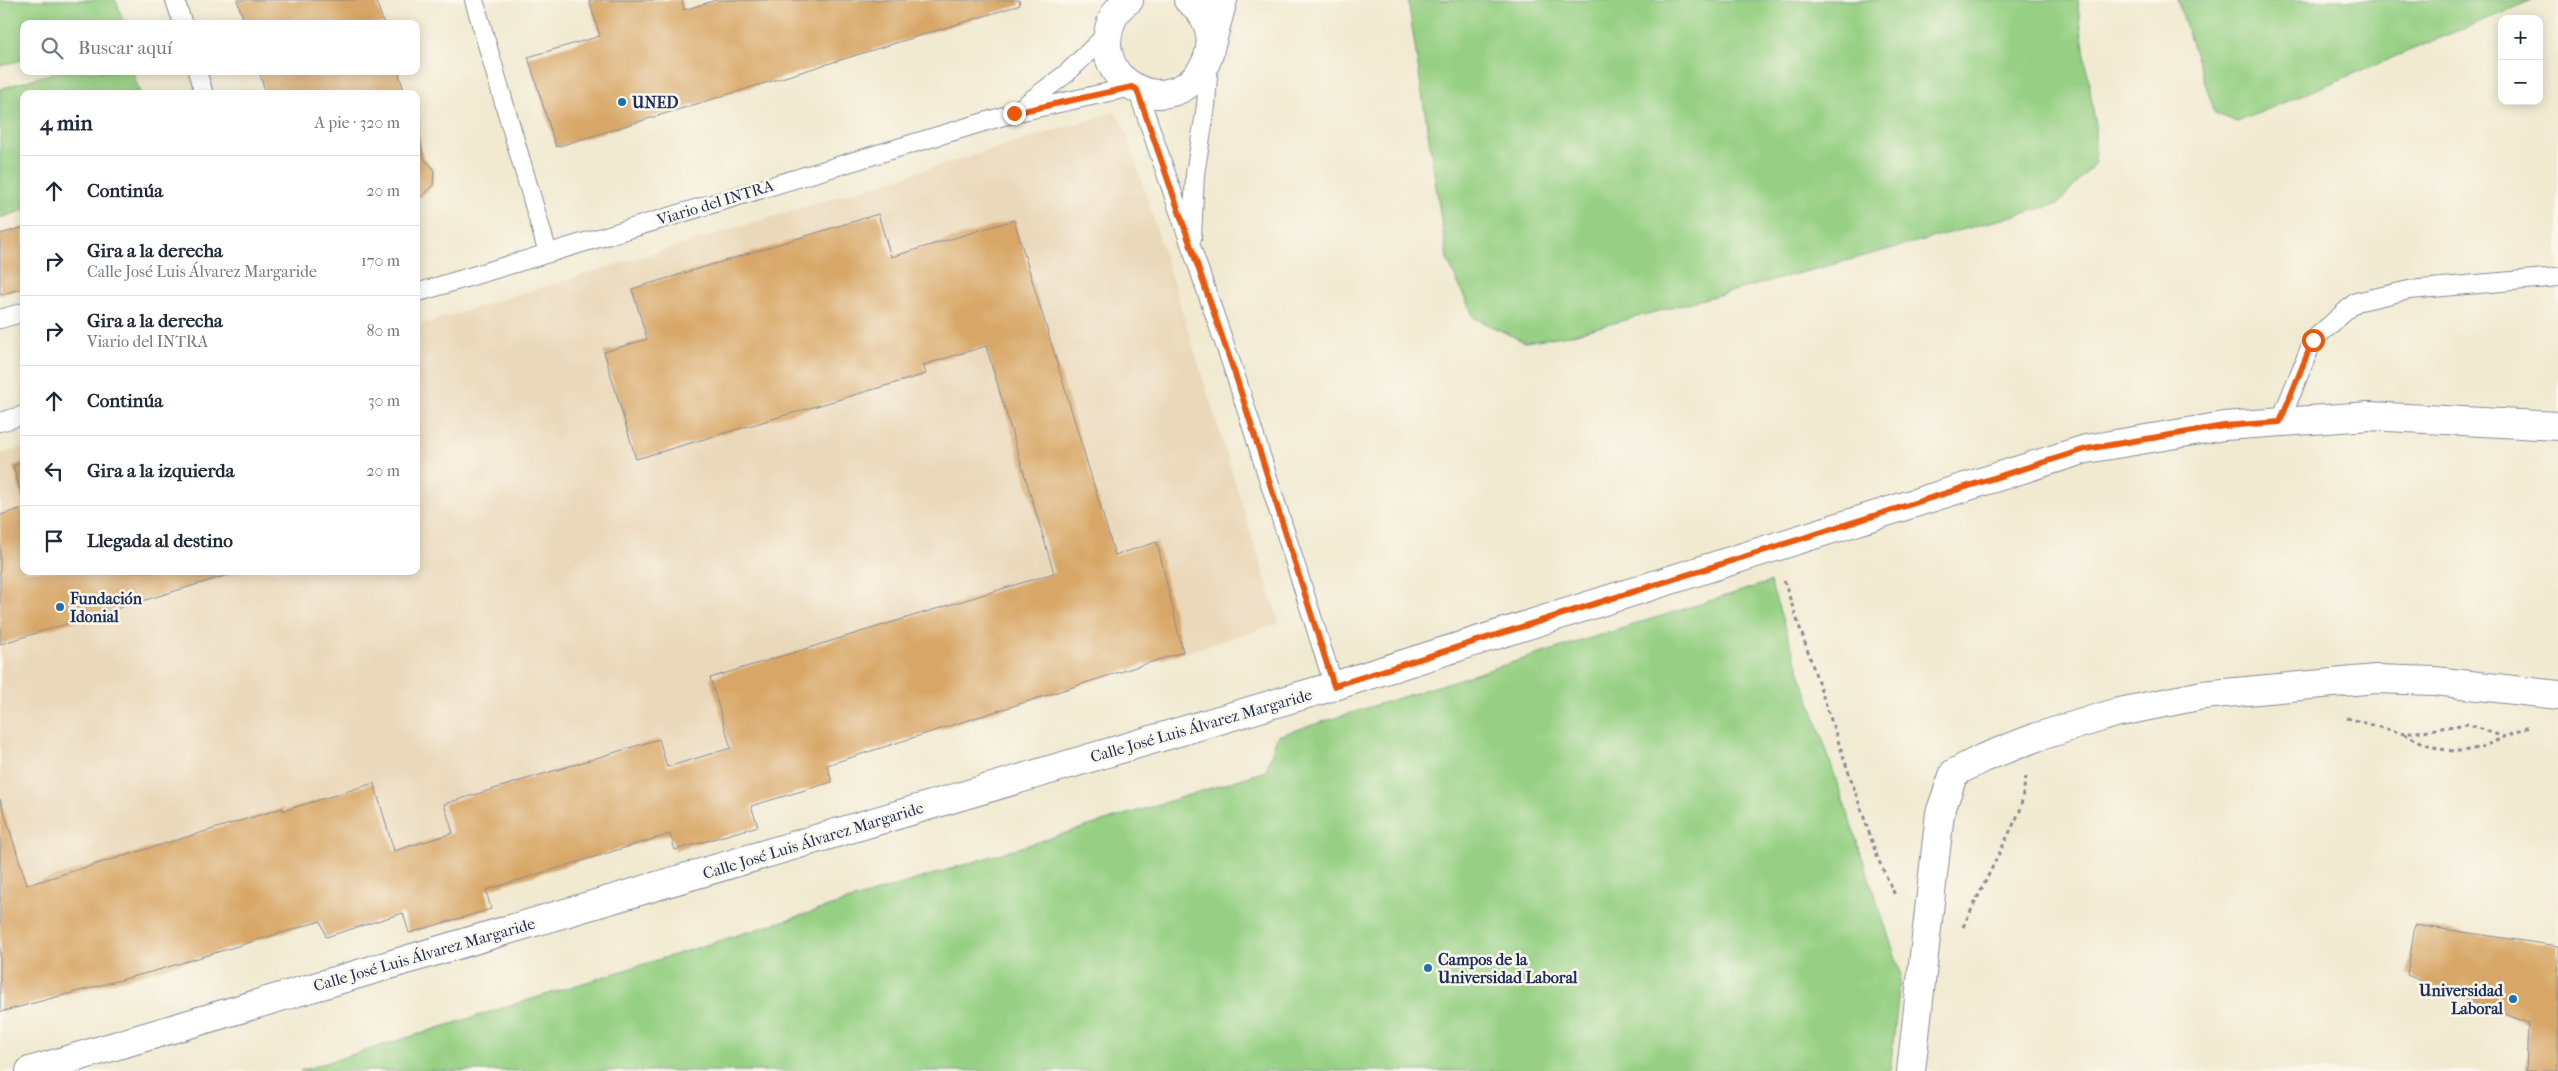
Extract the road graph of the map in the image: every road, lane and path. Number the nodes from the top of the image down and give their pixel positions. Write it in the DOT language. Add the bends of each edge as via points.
graph roads {
  1 [pos="175,0"];
  2 [pos="474,0"];
  3 [pos="1104,0"];
  4 [pos="1129,0"];
  5 [pos="1188,0"];
  6 [pos="1223,0"];
  7 [pos="182,20"];
  8 [pos="1108,31"];
  9 [pos="1210,49"];
  10 [pos="198,75"];
  11 [pos="1134,88"];
  12 [pos="203,90"];
  13 [pos="1014,113"];
  14 [pos="1191,246"];
  15 [pos="548,253"];
  16 [pos="2558,277"];
  17 [pos="420,292"];
  18 [pos="20,313"];
  19 [pos="0,320"];
  20 [pos="20,416"];
  21 [pos="0,422"];
  22 [pos="2280,422"];
  23 [pos="2558,426"];
  24 [pos="1772,547"];
  25 [pos="1334,686"];
  26 [pos="2558,695"];
  27 [pos="2338,715"];
  28 [pos="2531,726"];
  29 [pos="2404,734"];
  30 [pos="2504,737"];
  31 [pos="2013,746"];
  32 [pos="1898,902"];
  33 [pos="1960,933"];
  34 [pos="30,1071"];
  35 [pos="1911,1071"];
  1 -- 7 [label="lane"];
  2 -- 15 [label="lane"];
  3 -- 8 [label="lane"];
  4 -- 8 [label="street" via="1115,14"];
  5 -- 9 [label="street" via="1204,17"];
  6 -- 9 [label="street"];
  8 -- 11 [label="street" via="1107,49 1112,64 1120,77"];
  8 -- 13 [label="lane" via="1067,73"];
  9 -- 11 [label="street" via="1200,73 1182,88 1152,94"];
  9 -- 14 [label="lane" via="1206,106 1195,174"];
  10 -- 12 [label="lane"];
  11 -- 13 [label="lane, Viario del INTRA"];
  11 -- 14 [label="lane"];
  13 -- 15 [label="lane, Viario del INTRA"];
  14 -- 25 [label="lane"];
  15 -- 17 [label="lane, Viario del INTRA"];
  16 -- 22 [label="lane" via="2409,290 2356,302 2313,340"];
  18 -- 19 [label="lane"];
  20 -- 21 [label="lane"];
  22 -- 23 [label="street, Calle José Luis Álvarez Margaride" via="2369,416"];
  22 -- 24 [label="street, Calle José Luis Álvarez Margaride" via="2224,426 2086,449"];
  24 -- 25 [label="street, Calle José Luis Álvarez Margaride"];
  24 -- 32 [label="path" via="1878,859"];
  25 -- 34 [label="street, Calle José Luis Álvarez Margaride"];
  26 -- 31 [label="street" via="2435,681 2368,679 2203,695 2115,713"];
  27 -- 29 [label="path"];
  28 -- 30 [label="path"];
  29 -- 30 [label="path" via="2468,724"];
  29 -- 30 [label="path" via="2432,748 2459,752 2484,747"];
  31 -- 33 [label="path" via="2027,772 2020,811"];
  31 -- 35 [label="street" via="1954,773 1940,813"];
}
